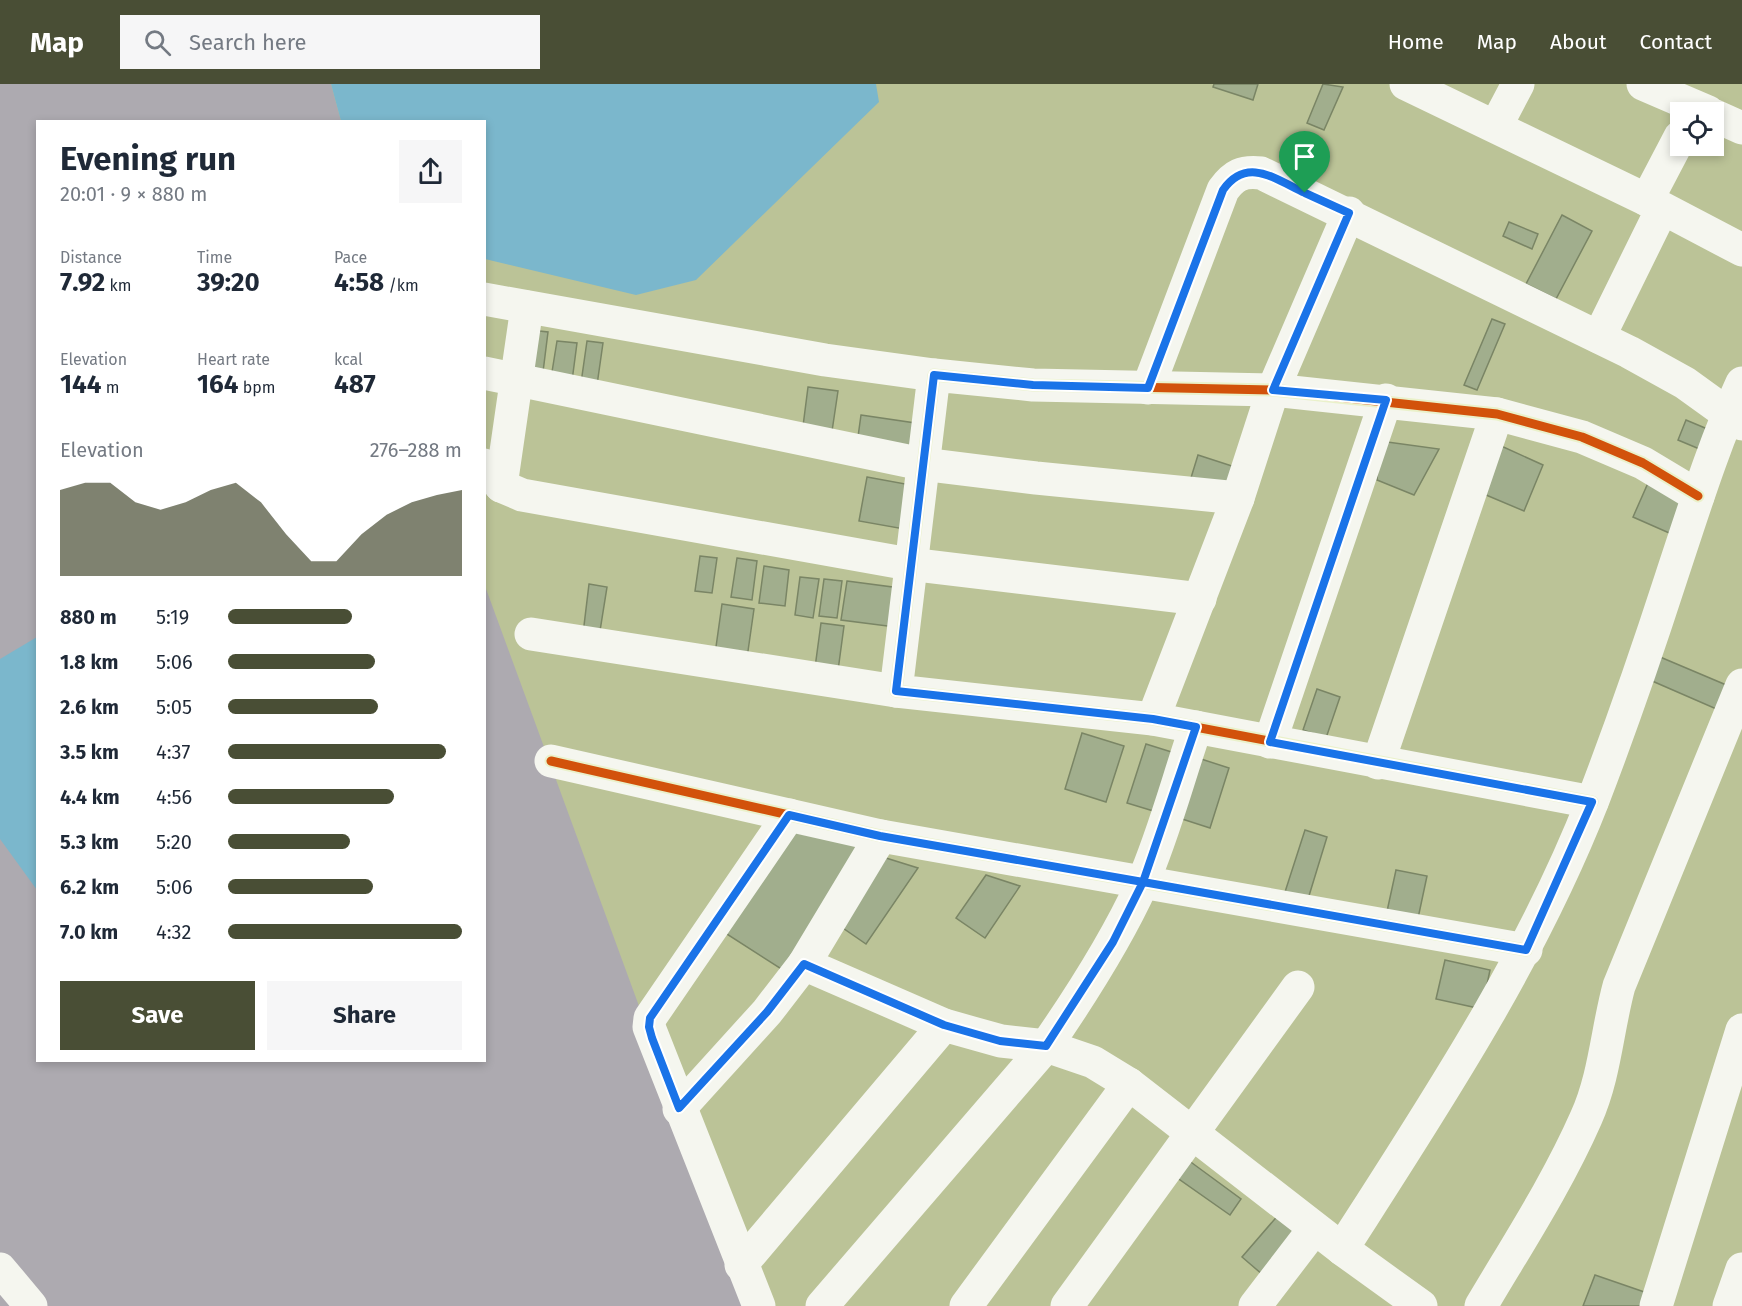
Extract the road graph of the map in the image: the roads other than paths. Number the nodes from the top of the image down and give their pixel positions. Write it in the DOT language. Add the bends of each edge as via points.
graph roads {
  1 [pos="1406,84"];
  2 [pos="1518,84"];
  3 [pos="1643,84"];
  4 [pos="1460,95"];
  5 [pos="1693,102"];
  6 [pos="1724,118"];
  7 [pos="1496,126"];
  8 [pos="1742,128"];
  9 [pos="1673,156"];
  10 [pos="1655,205"];
  11 [pos="1349,213"];
  12 [pos="1738,237"];
  13 [pos="486,299"];
  14 [pos="527,307"];
  15 [pos="1599,337"];
  16 [pos="934,375"];
  17 [pos="500,376"];
  18 [pos="1742,383"];
  19 [pos="1148,388"];
  20 [pos="1273,390"];
  21 [pos="1386,400"];
  22 [pos="1497,414"];
  23 [pos="1735,419"];
  24 [pos="922,464"];
  25 [pos="493,476"];
  26 [pos="1701,488"];
  27 [pos="1238,498"];
  28 [pos="909,564"];
  29 [pos="1200,599"];
  30 [pos="531,634"];
  31 [pos="1742,686"];
  32 [pos="896,691"];
  33 [pos="1153,719"];
  34 [pos="1196,727"];
  35 [pos="1270,742"];
  36 [pos="551,761"];
  37 [pos="1378,763"];
  38 [pos="1592,802"];
  39 [pos="789,815"];
  40 [pos="880,836"];
  41 [pos="1143,882"];
  42 [pos="1526,950"];
  43 [pos="804,964"];
  44 [pos="1298,987"];
  45 [pos="944,1025"];
  46 [pos="1742,1030"];
  47 [pos="1046,1046"];
  48 [pos="1129,1084"];
  49 [pos="679,1108"];
  50 [pos="1194,1133"];
  51 [pos="1314,1229"];
  52 [pos="1342,1249"];
  53 [pos="741,1265"];
  54 [pos="0,1269"];
  55 [pos="1742,1269"];
  56 [pos="31,1306"];
  57 [pos="759,1306"];
  58 [pos="822,1306"];
  59 [pos="966,1306"];
  60 [pos="1067,1306"];
  61 [pos="1255,1306"];
  62 [pos="1421,1306"];
  63 [pos="1481,1306"];
  64 [pos="1656,1306"];
  65 [pos="1730,1306"];
  1 -- 4 [label="street"];
  2 -- 7 [label="street"];
  3 -- 5 [label="street"];
  4 -- 7 [label="street"];
  6 -- 8 [label="street"];
  7 -- 10 [label="street"];
  9 -- 10 [label="street"];
  10 -- 12 [label="street"];
  10 -- 15 [label="street"];
  11 -- 15 [label="street"];
  11 -- 19 [label="street" via="1261,173 1246,171 1233,177 1223,190"];
  11 -- 20 [label="street"];
  13 -- 14 [label="street"];
  14 -- 16 [label="street" via="825,360"];
  14 -- 17 [label="street"];
  15 -- 23 [label="street" via="1685,383"];
  16 -- 19 [label="street" via="1033,385"];
  16 -- 24 [label="street"];
  17 -- 24 [label="street"];
  17 -- 25 [label="street"];
  18 -- 23 [label="street"];
  19 -- 20 [label="street"];
  20 -- 21 [label="street"];
  20 -- 27 [label="street"];
  21 -- 22 [label="street"];
  21 -- 35 [label="street"];
  22 -- 26 [label="street" via="1582,437"];
  22 -- 37 [label="street"];
  23 -- 26 [label="street" via="1717,446"];
  24 -- 27 [label="street"];
  24 -- 28 [label="street"];
  25 -- 28 [label="street" via="522,495"];
  26 -- 38 [label="street"];
  27 -- 29 [label="street"];
  28 -- 29 [label="street"];
  28 -- 32 [label="street"];
  29 -- 33 [label="street"];
  30 -- 32 [label="street"];
  31 -- 63 [label="street" via="1620,986 1600,1079 1587,1118"];
  32 -- 33 [label="street"];
  33 -- 34 [label="street"];
  34 -- 35 [label="street"];
  34 -- 41 [label="street"];
  35 -- 37 [label="street"];
  36 -- 39 [label="street"];
  37 -- 38 [label="street"];
  38 -- 42 [label="street"];
  39 -- 40 [label="street"];
  39 -- 49 [label="street" via="650,1018 652,1038"];
  40 -- 41 [label="street"];
  40 -- 43 [label="street"];
  41 -- 42 [label="street"];
  41 -- 47 [label="street" via="1113,942"];
  42 -- 52 [label="street" via="1455,1074"];
  43 -- 45 [label="street"];
  43 -- 49 [label="street" via="767,1012"];
  44 -- 50 [label="street"];
  45 -- 47 [label="street" via="1000,1041"];
  45 -- 53 [label="street"];
  46 -- 64 [label="street"];
  47 -- 48 [label="street" via="1093,1062"];
  47 -- 58 [label="street"];
  48 -- 50 [label="street"];
  48 -- 59 [label="street"];
  49 -- 53 [label="street"];
  50 -- 51 [label="street"];
  50 -- 60 [label="street"];
  51 -- 52 [label="street"];
  51 -- 61 [label="street"];
  52 -- 62 [label="street"];
  53 -- 57 [label="street"];
  54 -- 56 [label="street"];
  55 -- 65 [label="street"];
}
